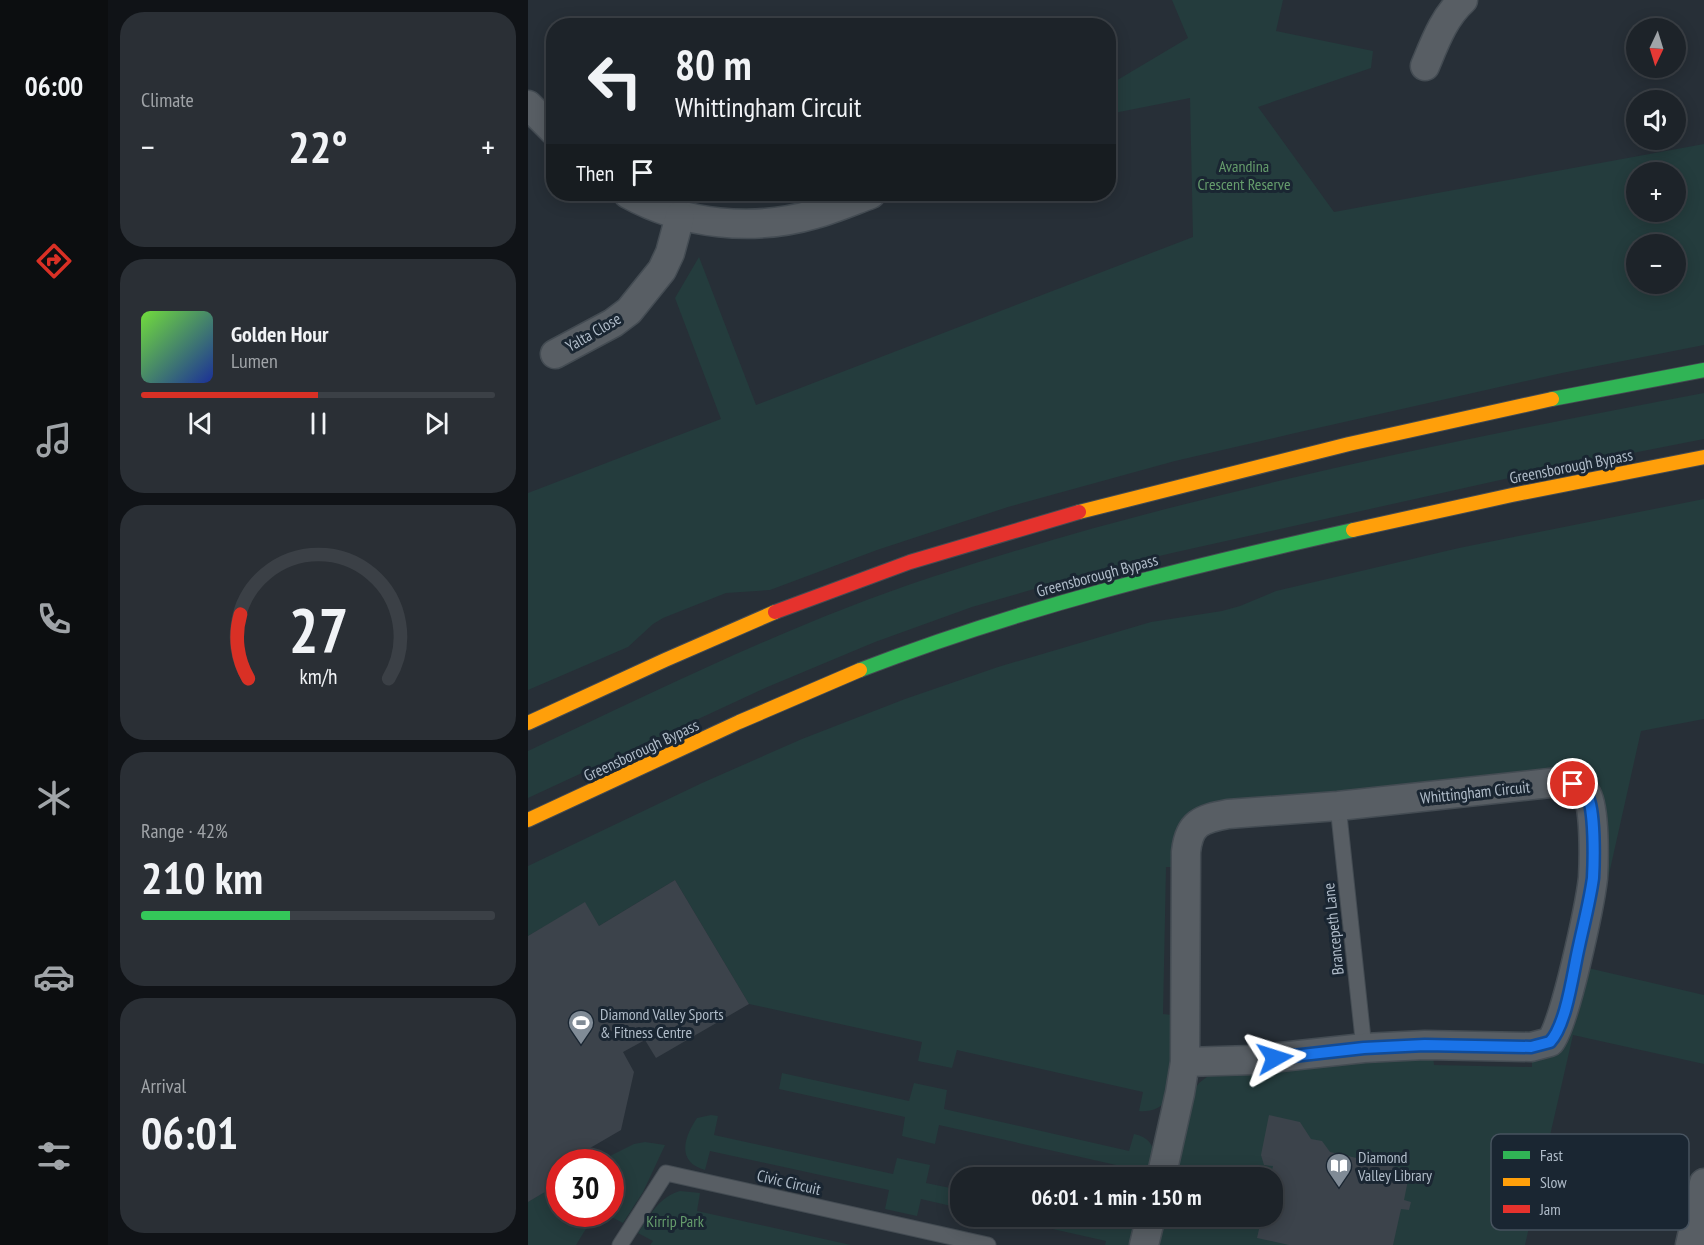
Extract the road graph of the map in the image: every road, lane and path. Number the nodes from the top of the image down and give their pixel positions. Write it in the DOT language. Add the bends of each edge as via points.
graph roads {
  1 [pos="1464,0"];
  2 [pos="1425,66"];
  3 [pos="528,105"];
  4 [pos="546,123"];
  5 [pos="642,201"];
  6 [pos="852,201"];
  7 [pos="680,216"];
  8 [pos="555,354"];
  9 [pos="1704,370"];
  10 [pos="1704,457"];
  11 [pos="528,723"];
  12 [pos="1338,806"];
  13 [pos="528,820"];
  14 [pos="1364,1048"];
  15 [pos="1185,1062"];
  16 [pos="1163,1167"];
  17 [pos="1704,1183"];
  18 [pos="1148,1227"];
  19 [pos="620,1245"];
  20 [pos="988,1245"];
  21 [pos="1144,1245"];
  22 [pos="1690,1245"];
  1 -- 2 [label="street" via="1449,16"];
  3 -- 4 [label="street"];
  5 -- 7 [label="street"];
  6 -- 7 [label="street" via="816,214 774,222 725,223"];
  7 -- 8 [label="street, Yalta Close" via="662,270 629,311"];
  9 -- 11 [label="highway" via="1631,382 1294,457 964,544 805,600"];
  10 -- 13 [label="highway, Greensborough Bypass" via="1309,539 1041,607 955,634 820,687"];
  12 -- 14 [label="lane, Brancepeth Lane"];
  12 -- 14 [label="street, Whittingham Circuit" via="1559,783 1582,789 1591,816 1592,880 1566,1003 1558,1031 1550,1042 1531,1047"];
  12 -- 15 [label="street, Whittingham Circuit" via="1228,814 1200,822 1192,829 1186,852"];
  14 -- 15 [label="street, Whittingham Circuit" via="1253,1060"];
  15 -- 16 [label="street, Whittingham Circuit"];
  17 -- 22 [label="street"];
  18 -- 21 [label="street"];
  19 -- 20 [label="lane, Civic Circuit" via="666,1173"];
}
